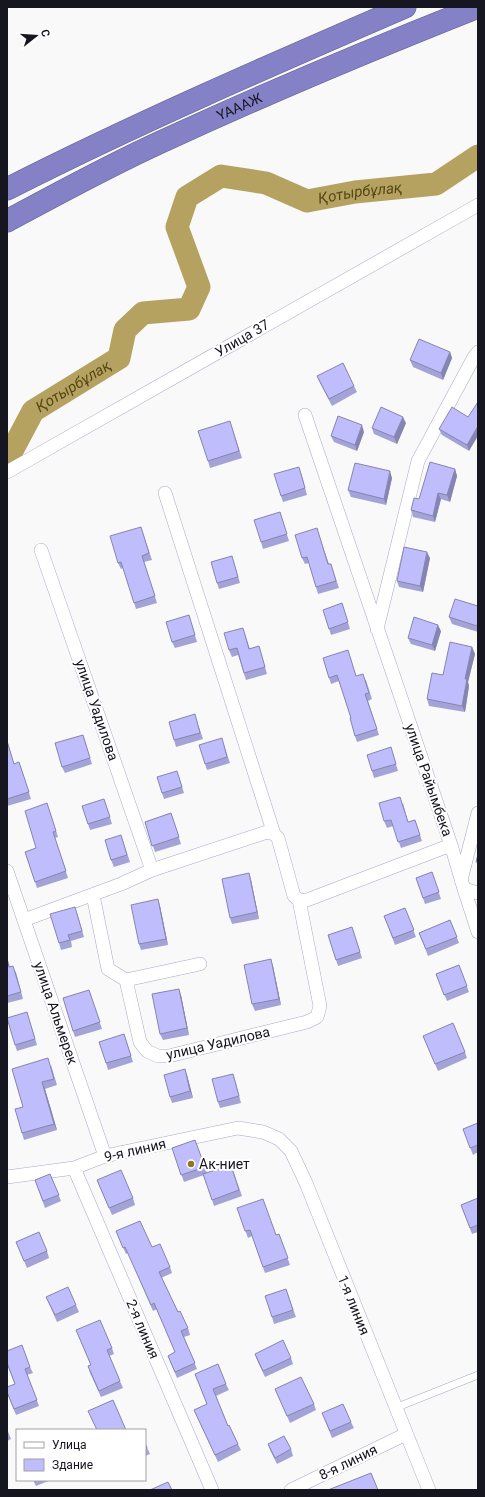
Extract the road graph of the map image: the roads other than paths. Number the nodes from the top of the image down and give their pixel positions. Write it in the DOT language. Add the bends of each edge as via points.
graph roads {
  1 [pos="405,7"];
  2 [pos="478,7"];
  3 [pos="7,189"];
  4 [pos="478,205"];
  5 [pos="7,221"];
  6 [pos="478,352"];
  7 [pos="305,415"];
  8 [pos="7,472"];
  9 [pos="165,493"];
  10 [pos="41,550"];
  11 [pos="377,630"];
  12 [pos="478,813"];
  13 [pos="274,834"];
  14 [pos="451,845"];
  15 [pos="152,870"];
  16 [pos="7,871"];
  17 [pos="462,885"];
  18 [pos="478,893"];
  19 [pos="93,895"];
  20 [pos="299,900"];
  21 [pos="24,920"];
  22 [pos="478,932"];
  23 [pos="200,964"];
  24 [pos="126,980"];
  25 [pos="263,1132"];
  26 [pos="105,1156"];
  27 [pos="74,1168"];
  28 [pos="7,1177"];
  29 [pos="478,1375"];
  30 [pos="395,1408"];
  31 [pos="406,1434"];
  32 [pos="212,1490"];
  33 [pos="291,1490"];
  34 [pos="429,1490"];
  1 -- 3 [label="highway, ҮАААЖ" via="146,120"];
  2 -- 5 [label="highway, ҮАААЖ" via="162,141"];
  4 -- 8 [label="street, Улица 37"];
  6 -- 11 [label="street" via="418,461"];
  7 -- 11 [label="street, улица Райымбека"];
  9 -- 13 [label="street"];
  10 -- 15 [label="street, улица Уадилова"];
  11 -- 14 [label="street, улица Райымбека"];
  12 -- 17 [label="street"];
  13 -- 15 [label="street" via="267,832"];
  13 -- 20 [label="street" via="280,843 294,896"];
  14 -- 17 [label="street, улица Райымбека"];
  14 -- 20 [label="street" via="307,900"];
  15 -- 19 [label="street"];
  16 -- 21 [label="street, улица Альмерек"];
  17 -- 18 [label="street"];
  17 -- 22 [label="street, улица Райымбека"];
  19 -- 21 [label="street"];
  19 -- 24 [label="street" via="108,969"];
  20 -- 24 [label="street, улица Уадилова" via="320,1006 317,1017 307,1022 169,1056 158,1056 147,1051 140,1042"];
  21 -- 26 [label="street, улица Альмерек"];
  23 -- 24 [label="street"];
  25 -- 26 [label="street, 9-я линия" via="238,1128"];
  25 -- 30 [label="street, 1-я линия" via="279,1139 291,1151"];
  26 -- 27 [label="street, 9-я линия"];
  27 -- 28 [label="street, 9-я линия"];
  27 -- 32 [label="street, 2-я линия"];
  29 -- 30 [label="lane"];
  30 -- 31 [label="street, 1-я линия"];
  31 -- 33 [label="street, 8-я линия"];
  31 -- 34 [label="street, 1-я линия"];
}
